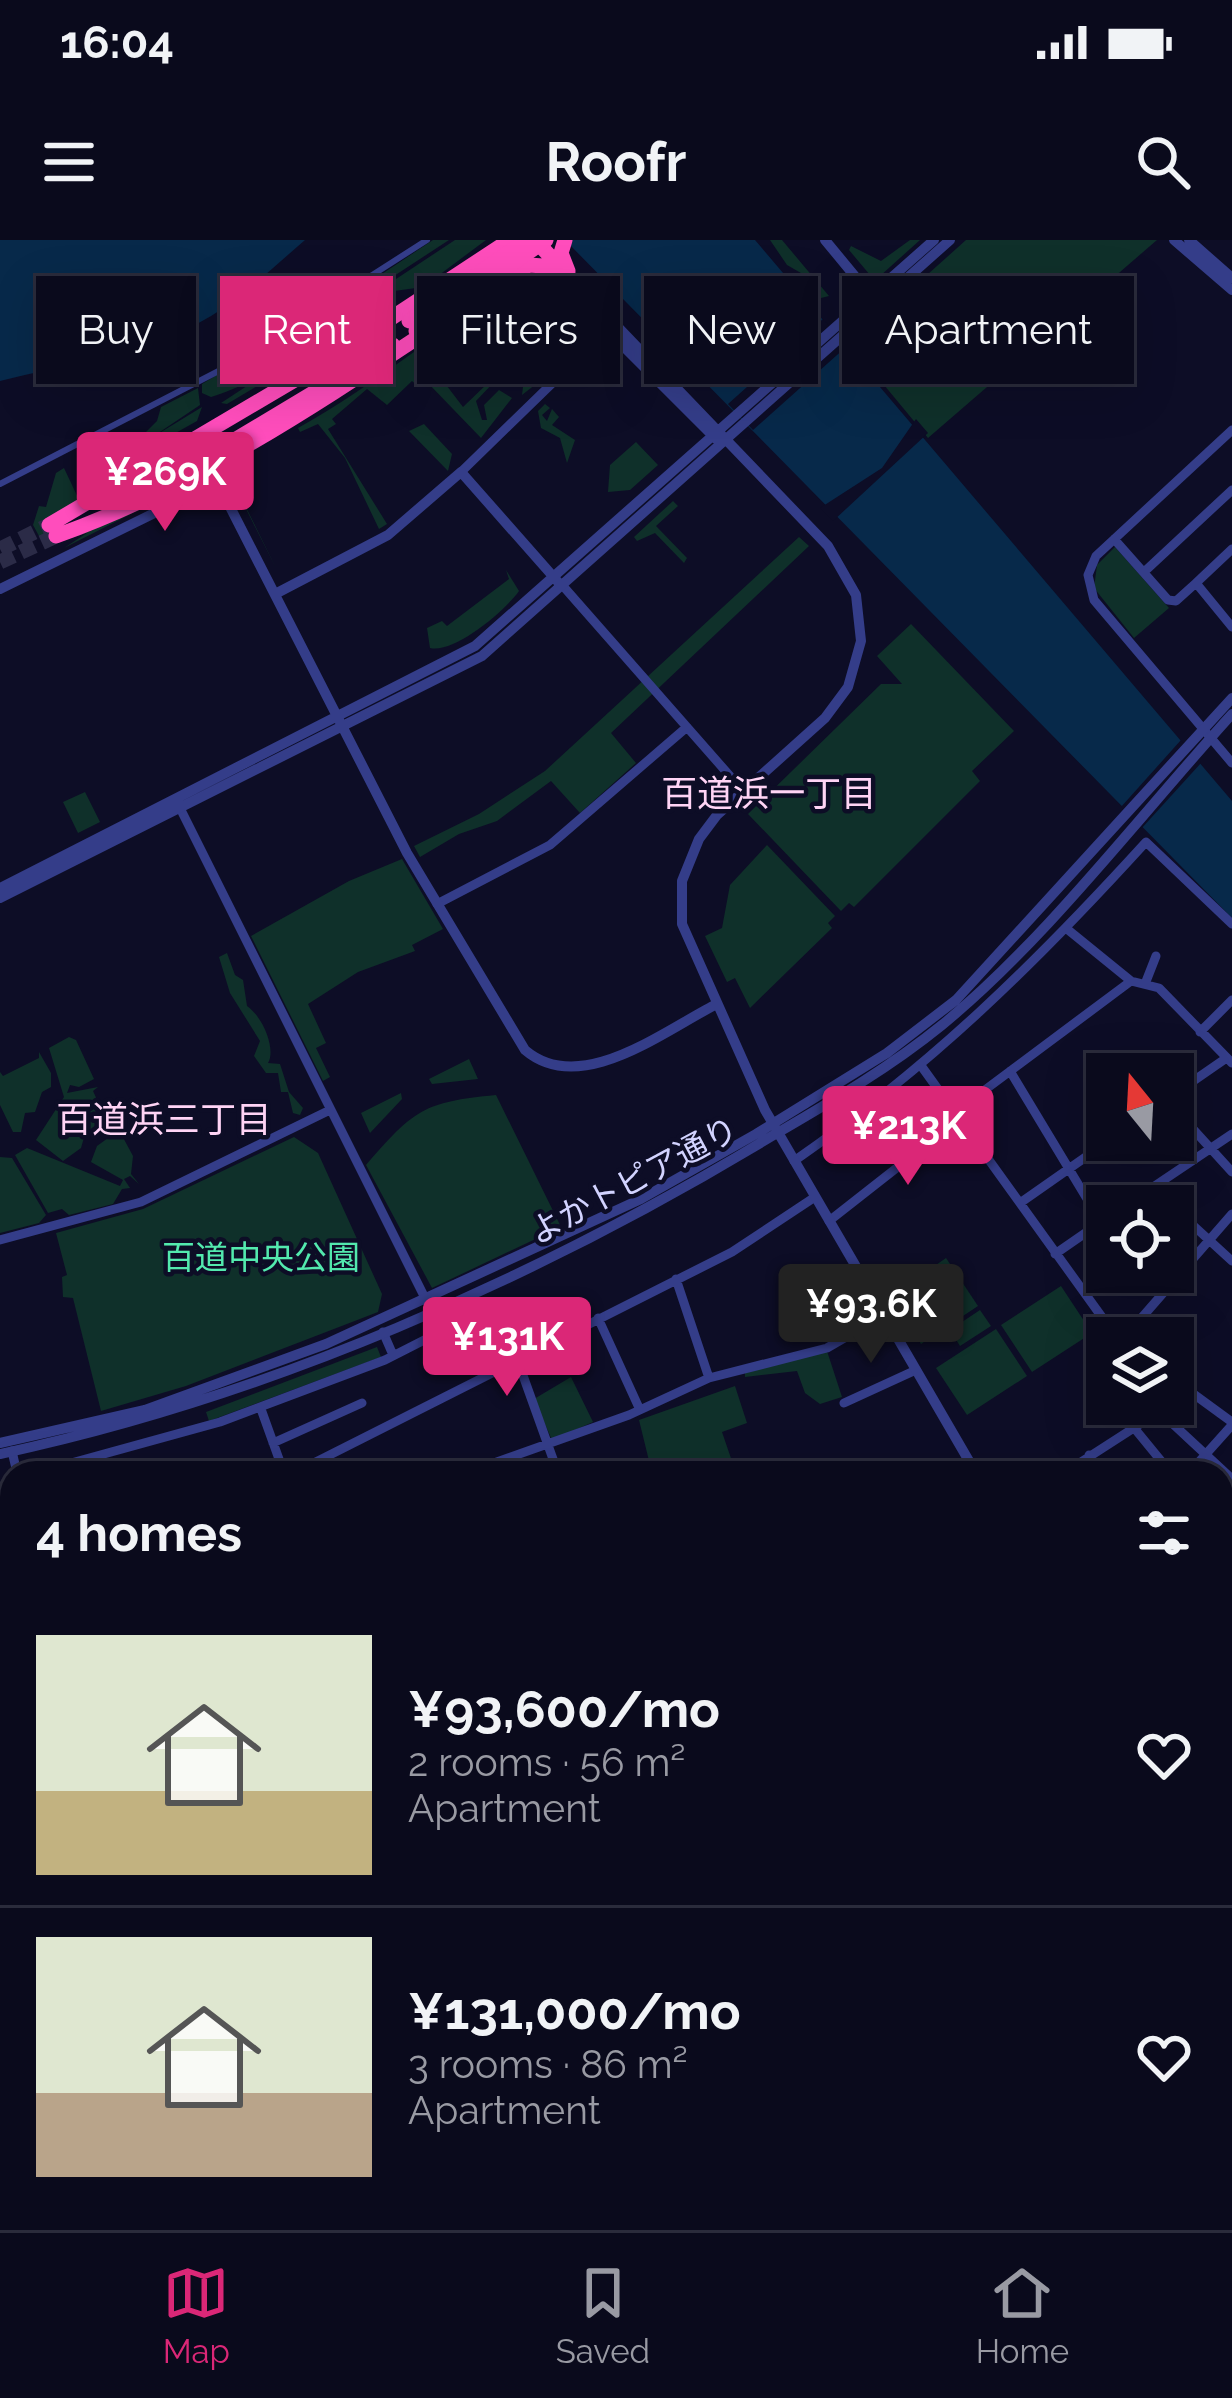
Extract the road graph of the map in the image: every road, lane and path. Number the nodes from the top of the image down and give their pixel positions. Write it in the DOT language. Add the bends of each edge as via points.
graph roads {
  1 [pos="428,240"];
  2 [pos="510,240"];
  3 [pos="530,240"];
  4 [pos="825,240"];
  5 [pos="934,240"];
  6 [pos="950,240"];
  7 [pos="1174,240"];
  8 [pos="1190,240"];
  9 [pos="558,242"];
  10 [pos="513,276"];
  11 [pos="553,276"];
  12 [pos="558,276"];
  13 [pos="567,276"];
  14 [pos="569,276"];
  15 [pos="855,276"];
  16 [pos="899,276"];
  17 [pos="905,276"];
  18 [pos="1232,278"];
  19 [pos="1232,290"];
  20 [pos="413,326"];
  21 [pos="842,329"];
  22 [pos="842,329"];
  23 [pos="620,337"];
  24 [pos="417,341"];
  25 [pos="551,384"];
  26 [pos="1232,430"];
  27 [pos="718,437"];
  28 [pos="461,472"];
  29 [pos="0,484"];
  30 [pos="1232,490"];
  31 [pos="53,530"];
  32 [pos="1114,539"];
  33 [pos="1232,549"];
  34 [pos="1144,572"];
  35 [pos="559,582"];
  36 [pos="1196,584"];
  37 [pos="0,589"];
  38 [pos="277,593"];
  39 [pos="1228,612"];
  40 [pos="1232,627"];
  41 [pos="1232,698"];
  42 [pos="1232,714"];
  43 [pos="342,723"];
  44 [pos="687,728"];
  45 [pos="1208,733"];
  46 [pos="1232,763"];
  47 [pos="744,792"];
  48 [pos="178,803"];
  49 [pos="1128,821"];
  50 [pos="0,888"];
  51 [pos="0,898"];
  52 [pos="1066,898"];
  53 [pos="437,904"];
  54 [pos="1082,912"];
  55 [pos="1232,924"];
  56 [pos="1067,929"];
  57 [pos="1156,956"];
  58 [pos="1131,981"];
  59 [pos="1145,984"];
  60 [pos="1232,1000"];
  61 [pos="715,1005"];
  62 [pos="1200,1032"];
  63 [pos="920,1043"];
  64 [pos="933,1056"];
  65 [pos="1228,1061"];
  66 [pos="922,1067"];
  67 [pos="1010,1071"];
  68 [pos="1194,1082"];
  69 [pos="328,1111"];
  70 [pos="958,1115"];
  71 [pos="775,1129"];
  72 [pos="1194,1131"];
  73 [pos="1232,1134"];
  74 [pos="1210,1149"];
  75 [pos="1086,1157"];
  76 [pos="794,1161"];
  77 [pos="1069,1169"];
  78 [pos="1232,1172"];
  79 [pos="1156,1185"];
  80 [pos="1086,1194"];
  81 [pos="815,1197"];
  82 [pos="1020,1203"];
  83 [pos="1232,1214"];
  84 [pos="829,1220"];
  85 [pos="1194,1227"];
  86 [pos="1086,1232"];
  87 [pos="0,1240"];
  88 [pos="1209,1241"];
  89 [pos="1055,1254"];
  90 [pos="1232,1262"];
  91 [pos="676,1280"];
  92 [pos="427,1302"];
  93 [pos="884,1315"];
  94 [pos="1104,1317"];
  95 [pos="1139,1317"];
  96 [pos="598,1318"];
  97 [pos="383,1332"];
  98 [pos="392,1355"];
  99 [pos="518,1361"];
  100 [pos="916,1370"];
  101 [pos="709,1378"];
  102 [pos="1194,1394"];
  103 [pos="362,1403"];
  104 [pos="844,1403"];
  105 [pos="194,1405"];
  106 [pos="261,1409"];
  107 [pos="640,1410"];
  108 [pos="1232,1424"];
  109 [pos="1141,1425"];
  110 [pos="1174,1425"];
  111 [pos="202,1428"];
  112 [pos="1135,1429"];
  113 [pos="0,1443"];
  114 [pos="273,1443"];
  115 [pos="44,1445"];
  116 [pos="549,1445"];
  117 [pos="6,1453"];
  118 [pos="1089,1455"];
  119 [pos="1206,1455"];
  120 [pos="48,1461"];
  121 [pos="73,1461"];
  122 [pos="280,1461"];
  123 [pos="318,1461"];
  124 [pos="502,1461"];
  125 [pos="554,1461"];
  126 [pos="969,1461"];
  127 [pos="1081,1461"];
  128 [pos="1094,1461"];
  129 [pos="1162,1461"];
  130 [pos="1200,1461"];
  131 [pos="1212,1461"];
  1 -- 29 [label="street" via="238,362"];
  2 -- 31 [label="highway"];
  3 -- 12 [label="highway"];
  3 -- 13 [label="highway"];
  3 -- 20 [label="highway, bridge"];
  4 -- 15 [label="street"];
  5 -- 16 [label="street"];
  6 -- 17 [label="street"];
  7 -- 19 [label="street"];
  8 -- 18 [label="street"];
  9 -- 14 [label="highway"];
  9 -- 20 [label="highway, bridge"];
  10 -- 11 [label="highway" via="529,265"];
  20 -- 31 [label="highway"];
  21 -- 27 [label="street" via="732,415"];
  22 -- 27 [label="street" via="742,426"];
  23 -- 27 [label="street"];
  24 -- 31 [label="highway" via="262,437 109,517"];
  25 -- 28 [label="street"];
  26 -- 32 [label="street"];
  27 -- 35 [label="street"];
  27 -- 47 [label="street" via="838,560 861,627 843,696"];
  28 -- 35 [label="street"];
  28 -- 38 [label="street" via="388,535"];
  30 -- 34 [label="street"];
  32 -- 34 [label="street"];
  32 -- 45 [label="street" via="1089,568 1091,594"];
  33 -- 36 [label="street"];
  34 -- 36 [label="street" via="1168,601"];
  35 -- 43 [label="street" via="470,664"];
  35 -- 44 [label="street"];
  36 -- 39 [label="street"];
  37 -- 38 [label="street" via="205,492 236,509"];
  38 -- 43 [label="street"];
  39 -- 40 [label="street"];
  41 -- 45 [label="street"];
  42 -- 45 [label="street"];
  43 -- 48 [label="street"];
  43 -- 53 [label="street"];
  44 -- 47 [label="street"];
  44 -- 53 [label="street" via="550,844"];
  45 -- 46 [label="street"];
  45 -- 49 [label="street"];
  47 -- 61 [label="street" via="699,839 681,889 686,942"];
  48 -- 50 [label="street"];
  48 -- 51 [label="street"];
  48 -- 69 [label="street"];
  49 -- 52 [label="street, よかトピア通り"];
  49 -- 71 [label="street, よかトピア通り" via="956,1000"];
  52 -- 54 [label="street"];
  52 -- 63 [label="street, よかトピア通り" via="986,986"];
  53 -- 61 [label="street" via="520,1045 550,1066 591,1066"];
  54 -- 55 [label="street" via="1146,842"];
  54 -- 56 [label="street"];
  56 -- 58 [label="street"];
  56 -- 64 [label="street"];
  57 -- 59 [label="street"];
  58 -- 59 [label="street"];
  58 -- 67 [label="street"];
  59 -- 62 [label="street" via="1159,988"];
  60 -- 62 [label="street"];
  61 -- 71 [label="street"];
  62 -- 65 [label="street"];
  63 -- 64 [label="street"];
  63 -- 71 [label="street, よかトピア通り"];
  64 -- 66 [label="street"];
  65 -- 68 [label="street"];
  66 -- 70 [label="street"];
  66 -- 76 [label="street"];
  67 -- 70 [label="street"];
  67 -- 77 [label="street"];
  69 -- 87 [label="street" via="141,1202"];
  69 -- 92 [label="street"];
  70 -- 82 [label="street"];
  70 -- 84 [label="street"];
  71 -- 76 [label="street"];
  71 -- 92 [label="street, よかトピア通り"];
  71 -- 97 [label="street, よかトピア通り" via="658,1203"];
  72 -- 74 [label="street"];
  73 -- 74 [label="street"];
  74 -- 78 [label="street"];
  74 -- 79 [label="street"];
  75 -- 77 [label="street"];
  76 -- 81 [label="street"];
  77 -- 80 [label="street"];
  77 -- 82 [label="street"];
  81 -- 84 [label="street"];
  81 -- 91 [label="street"];
  82 -- 89 [label="street"];
  83 -- 88 [label="street"];
  84 -- 93 [label="street"];
  85 -- 88 [label="street"];
  86 -- 89 [label="street"];
  88 -- 90 [label="street"];
  88 -- 95 [label="street"];
  89 -- 94 [label="street"];
  91 -- 96 [label="street"];
  91 -- 101 [label="street"];
  92 -- 113 [label="street, よかトピア通り" via="161,1405"];
  93 -- 100 [label="street"];
  93 -- 101 [label="street" via="826,1348"];
  96 -- 99 [label="street"];
  96 -- 107 [label="street"];
  97 -- 98 [label="street"];
  97 -- 105 [label="street, よかトピア通り"];
  98 -- 99 [label="street" via="497,1303"];
  98 -- 111 [label="street"];
  99 -- 116 [label="street"];
  99 -- 123 [label="street"];
  100 -- 104 [label="street"];
  100 -- 126 [label="street"];
  101 -- 107 [label="street"];
  102 -- 108 [label="street"];
  103 -- 114 [label="street"];
  105 -- 111 [label="street"];
  105 -- 115 [label="street, よかトピア通り"];
  106 -- 114 [label="street"];
  107 -- 116 [label="street"];
  108 -- 119 [label="street"];
  109 -- 112 [label="street"];
  110 -- 119 [label="street"];
  111 -- 121 [label="street"];
  112 -- 118 [label="street"];
  112 -- 129 [label="street"];
  114 -- 122 [label="street"];
  115 -- 117 [label="street, よかトピア通り"];
  115 -- 120 [label="street"];
  116 -- 124 [label="street"];
  116 -- 125 [label="street"];
  118 -- 127 [label="street"];
  118 -- 128 [label="street"];
  119 -- 130 [label="street"];
  119 -- 131 [label="street"];
}
